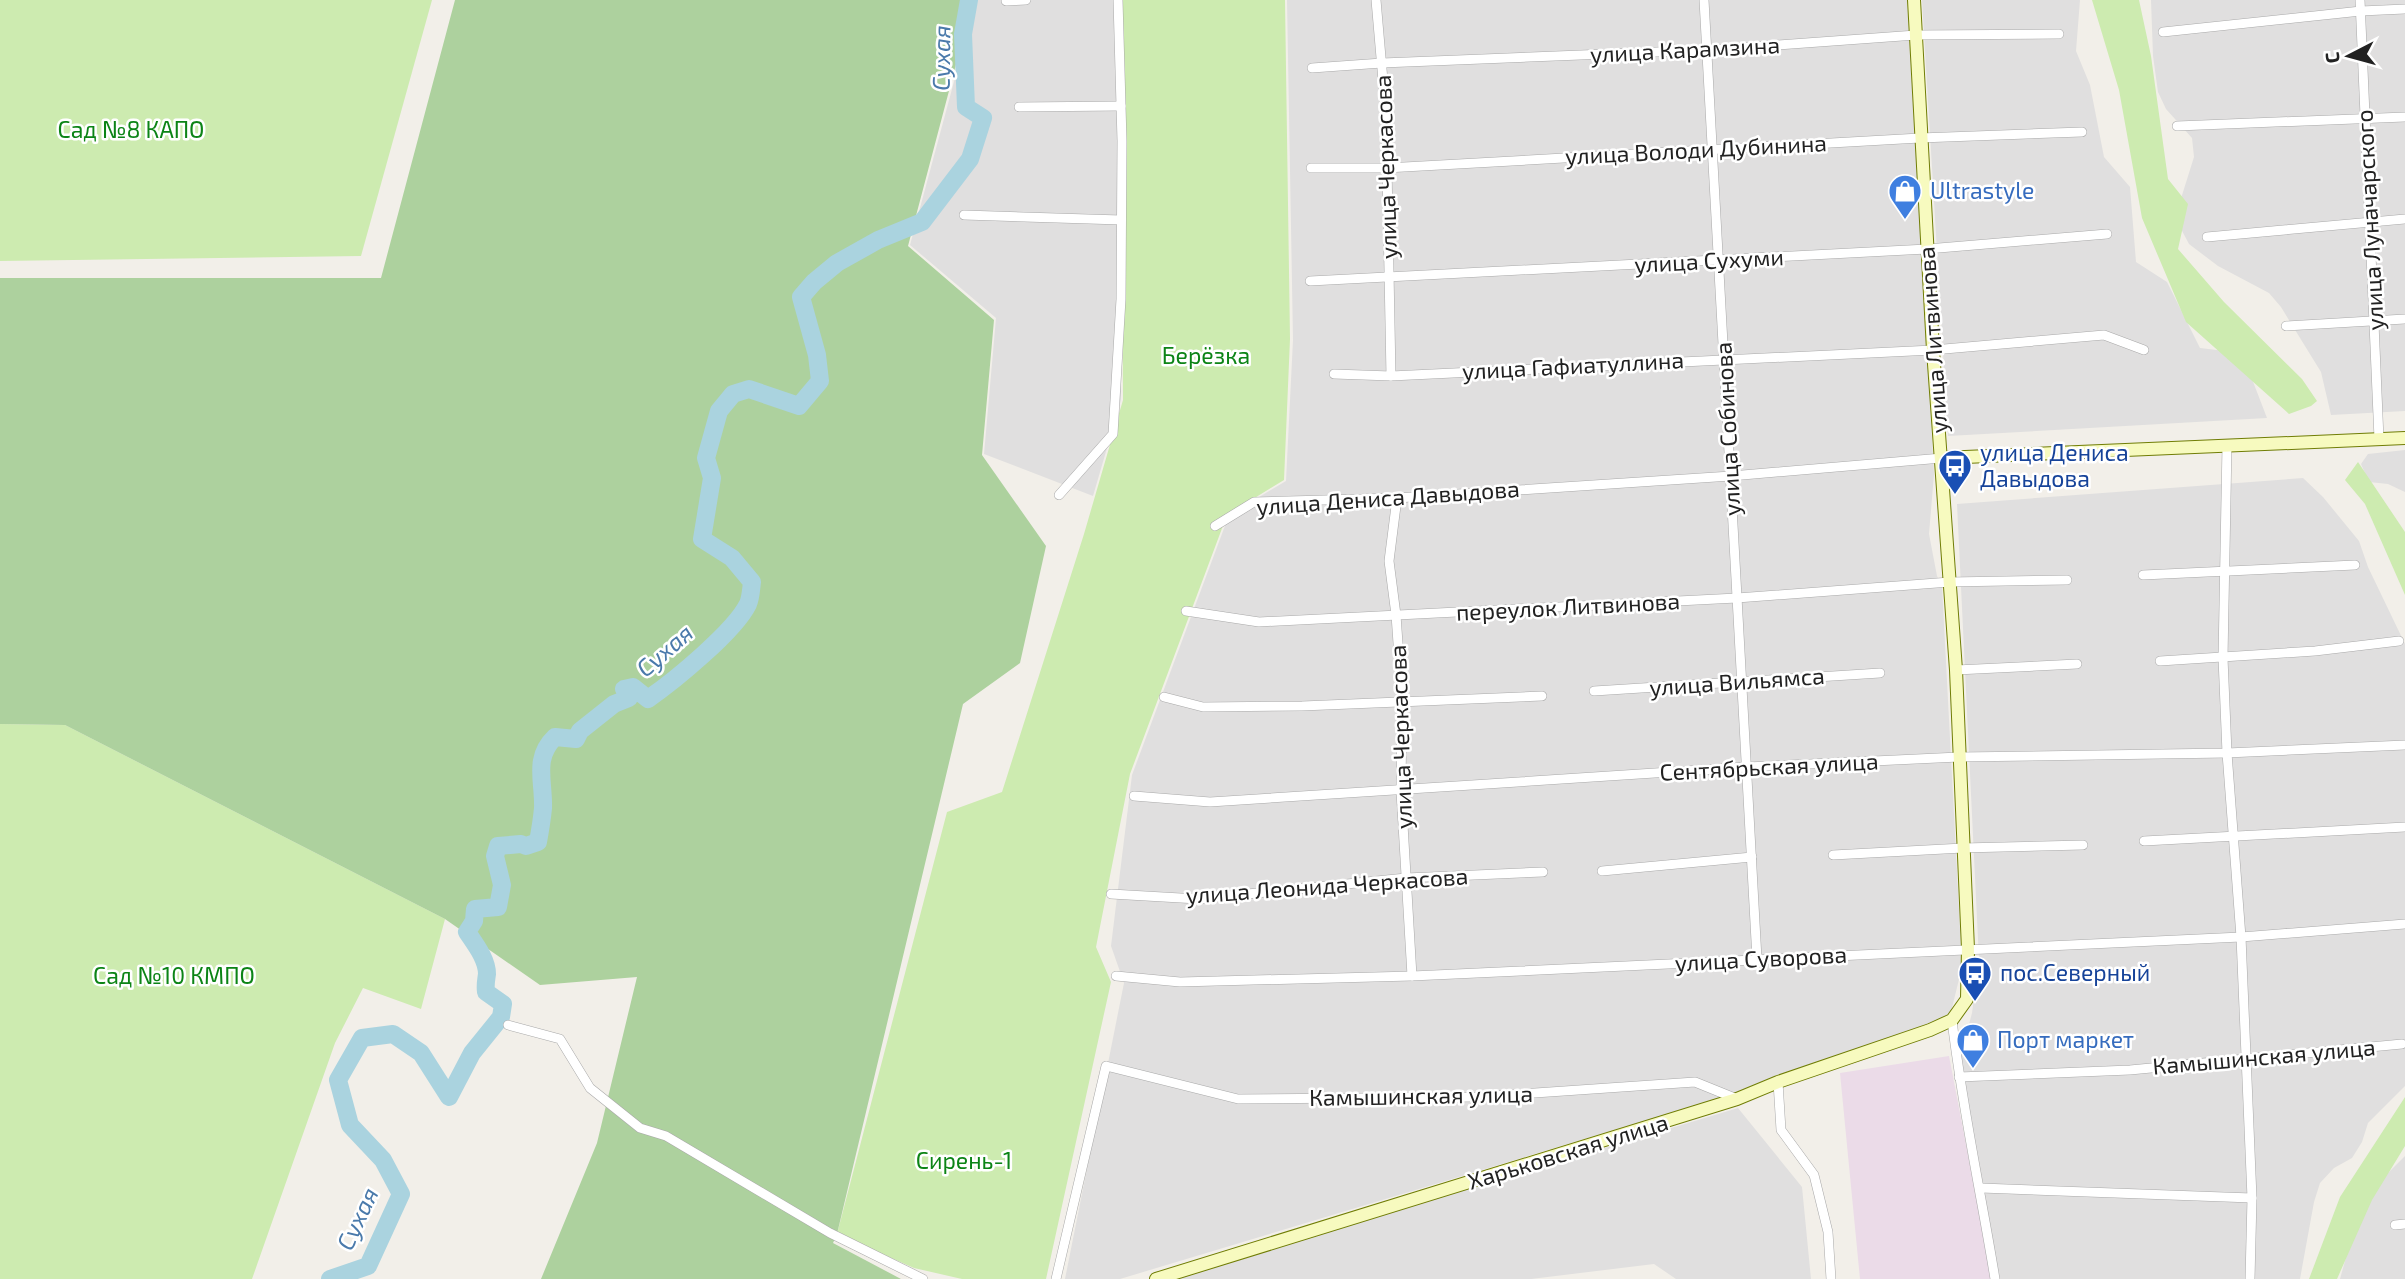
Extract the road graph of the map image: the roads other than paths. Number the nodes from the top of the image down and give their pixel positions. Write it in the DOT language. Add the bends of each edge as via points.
graph roads {
  1 [pos="1026,0"];
  2 [pos="1118,0"];
  3 [pos="1376,0"];
  4 [pos="1704,0"];
  5 [pos="1914,0"];
  6 [pos="2360,0"];
  7 [pos="1006,1"];
  8 [pos="2405,9"];
  9 [pos="2361,11"];
  10 [pos="2163,32"];
  11 [pos="2059,34"];
  12 [pos="1916,35"];
  13 [pos="1707,50"];
  14 [pos="1382,63"];
  15 [pos="1312,68"];
  16 [pos="1121,106"];
  17 [pos="1019,107"];
  18 [pos="2405,117"];
  19 [pos="2364,119"];
  20 [pos="2177,126"];
  21 [pos="2082,132"];
  22 [pos="1920,138"];
  23 [pos="1713,149"];
  24 [pos="1311,167"];
  25 [pos="1386,168"];
  26 [pos="964,215"];
  27 [pos="2405,219"];
  28 [pos="1121,220"];
  29 [pos="2368,221"];
  30 [pos="2107,234"];
  31 [pos="2207,237"];
  32 [pos="1927,249"];
  33 [pos="1719,260"];
  34 [pos="1389,276"];
  35 [pos="1310,281"];
  36 [pos="2405,319"];
  37 [pos="2375,320"];
  38 [pos="2286,326"];
  39 [pos="1933,350"];
  40 [pos="2144,350"];
  41 [pos="1724,359"];
  42 [pos="1334,374"];
  43 [pos="1391,376"];
  44 [pos="2405,438"];
  45 [pos="2379,439"];
  46 [pos="2227,445"];
  47 [pos="1942,458"];
  48 [pos="1731,476"];
  49 [pos="1059,495"];
  50 [pos="1397,498"];
  51 [pos="1214,526"];
  52 [pos="2355,565"];
  53 [pos="2224,571"];
  54 [pos="2143,575"];
  55 [pos="2067,580"];
  56 [pos="1950,582"];
  57 [pos="1737,598"];
  58 [pos="1186,611"];
  59 [pos="1396,615"];
  60 [pos="2399,641"];
  61 [pos="2223,658"];
  62 [pos="2160,661"];
  63 [pos="2077,664"];
  64 [pos="1956,670"];
  65 [pos="1880,673"];
  66 [pos="1742,681"];
  67 [pos="1594,691"];
  68 [pos="1164,696"];
  69 [pos="1542,696"];
  70 [pos="1402,700"];
  71 [pos="2405,745"];
  72 [pos="2227,752"];
  73 [pos="1959,757"];
  74 [pos="1747,767"];
  75 [pos="1401,791"];
  76 [pos="1133,796"];
  77 [pos="2405,827"];
  78 [pos="2234,835"];
  79 [pos="2144,841"];
  80 [pos="2083,845"];
  81 [pos="1963,848"];
  82 [pos="1833,855"];
  83 [pos="1752,857"];
  84 [pos="1602,871"];
  85 [pos="1543,872"];
  86 [pos="1406,878"];
  87 [pos="1111,894"];
  88 [pos="2405,924"];
  89 [pos="2241,937"];
  90 [pos="1968,949"];
  91 [pos="1758,960"];
  92 [pos="1116,976"];
  93 [pos="1412,976"];
  94 [pos="1952,1020"];
  95 [pos="508,1025"];
  96 [pos="2402,1044"];
  97 [pos="2246,1058"];
  98 [pos="1959,1077"];
  99 [pos="1778,1082"];
  100 [pos="1737,1099"];
  101 [pos="1981,1188"];
  102 [pos="2252,1198"];
  103 [pos="923,1279"];
  104 [pos="1056,1279"];
  105 [pos="1156,1279"];
  106 [pos="1831,1279"];
  107 [pos="1995,1279"];
  108 [pos="2250,1279"];
  1 -- 7 [label="street"];
  2 -- 16 [label="street"];
  3 -- 14 [label="street, улица Черкасова"];
  4 -- 13 [label="street, улица Собинова"];
  5 -- 12 [label="street, улица Литвинова"];
  6 -- 9 [label="street, улица Луначарского"];
  8 -- 9 [label="street"];
  9 -- 10 [label="street"];
  9 -- 19 [label="street, улица Луначарского"];
  11 -- 12 [label="street, улица Карамзина"];
  12 -- 13 [label="street, улица Карамзина"];
  12 -- 22 [label="street, улица Литвинова"];
  13 -- 14 [label="street, улица Карамзина"];
  13 -- 23 [label="street, улица Собинова"];
  14 -- 15 [label="street, улица Карамзина"];
  14 -- 25 [label="street, улица Черкасова"];
  16 -- 17 [label="street"];
  16 -- 28 [label="street"];
  18 -- 19 [label="street"];
  19 -- 20 [label="street"];
  19 -- 29 [label="street, улица Луначарского"];
  21 -- 22 [label="street, улица Володи Дубинина"];
  22 -- 23 [label="street, улица Володи Дубинина"];
  22 -- 32 [label="street, улица Литвинова"];
  23 -- 25 [label="street, улица Володи Дубинина"];
  23 -- 33 [label="street, улица Собинова"];
  24 -- 25 [label="street, улица Володи Дубинина"];
  25 -- 34 [label="street, улица Черкасова"];
  26 -- 28 [label="street"];
  27 -- 29 [label="street"];
  28 -- 49 [label="street" via="1113,433"];
  29 -- 31 [label="street"];
  29 -- 37 [label="street, улица Луначарского"];
  30 -- 32 [label="street, улица Сухуми"];
  32 -- 33 [label="street, улица Сухуми"];
  32 -- 39 [label="street, улица Литвинова"];
  33 -- 34 [label="street, улица Сухуми"];
  33 -- 41 [label="street, улица Собинова"];
  34 -- 35 [label="street, улица Сухуми"];
  34 -- 43 [label="street, улица Черкасова"];
  36 -- 37 [label="street"];
  37 -- 38 [label="street"];
  37 -- 45 [label="street, улица Луначарского"];
  39 -- 40 [label="street, улица Гафиатуллина" via="2104,335"];
  39 -- 41 [label="street, улица Гафиатуллина"];
  39 -- 47 [label="street, улица Литвинова"];
  41 -- 43 [label="street, улица Гафиатуллина"];
  41 -- 48 [label="street, улица Собинова"];
  42 -- 43 [label="street, улица Гафиатуллина"];
  44 -- 45 [label="street, улица Дениса Давыдова"];
  45 -- 46 [label="street, улица Дениса Давыдова"];
  46 -- 47 [label="street, улица Дениса Давыдова"];
  46 -- 53 [label="street"];
  47 -- 48 [label="street, улица Дениса Давыдова"];
  47 -- 56 [label="street, улица Литвинова"];
  48 -- 50 [label="street, улица Дениса Давыдова"];
  48 -- 57 [label="street, улица Собинова"];
  50 -- 51 [label="street, улица Дениса Давыдова" via="1254,502"];
  50 -- 59 [label="street, улица Черкасова" via="1389,561"];
  52 -- 53 [label="street"];
  53 -- 54 [label="street"];
  53 -- 61 [label="street"];
  55 -- 56 [label="street, переулок Литвинова"];
  56 -- 57 [label="street, переулок Литвинова"];
  56 -- 64 [label="street, улица Литвинова"];
  57 -- 59 [label="street, переулок Литвинова"];
  57 -- 66 [label="street, улица Собинова"];
  58 -- 59 [label="street, переулок Литвинова" via="1259,622"];
  59 -- 70 [label="street, улица Черкасова"];
  60 -- 61 [label="street"];
  61 -- 62 [label="street"];
  61 -- 72 [label="street"];
  63 -- 64 [label="street"];
  64 -- 73 [label="street, улица Литвинова"];
  65 -- 66 [label="street, улица Вильямса"];
  66 -- 67 [label="street, улица Вильямса"];
  66 -- 74 [label="street, улица Собинова"];
  68 -- 70 [label="street" via="1203,708"];
  69 -- 70 [label="street"];
  70 -- 75 [label="street, улица Черкасова"];
  71 -- 72 [label="street, Сентябрьская улица"];
  72 -- 73 [label="street, Сентябрьская улица"];
  72 -- 78 [label="street"];
  73 -- 74 [label="street, Сентябрьская улица"];
  73 -- 81 [label="street, улица Литвинова"];
  74 -- 75 [label="street, Сентябрьская улица"];
  74 -- 83 [label="street, улица Собинова"];
  75 -- 76 [label="street, Сентябрьская улица" via="1210,802"];
  75 -- 86 [label="street, улица Черкасова"];
  77 -- 78 [label="street"];
  78 -- 79 [label="street"];
  78 -- 89 [label="street"];
  80 -- 81 [label="street"];
  81 -- 82 [label="street"];
  81 -- 90 [label="street, улица Литвинова"];
  83 -- 84 [label="street"];
  83 -- 91 [label="street, улица Собинова"];
  85 -- 86 [label="street, улица Леонида Черкасова"];
  86 -- 87 [label="street, улица Леонида Черкасова" via="1198,900"];
  86 -- 93 [label="street, улица Черкасова"];
  88 -- 89 [label="street, улица Суворова"];
  89 -- 90 [label="street, улица Суворова"];
  89 -- 97 [label="street"];
  90 -- 91 [label="street, улица Суворова"];
  90 -- 94 [label="street, улица Литвинова" via="1966,999"];
  91 -- 93 [label="street, улица Суворова"];
  92 -- 93 [label="street, улица Суворова" via="1180,982"];
  94 -- 98 [label="street"];
  94 -- 99 [label="street, Харьковская улица"];
  95 -- 103 [label="street" via="560,1039 590,1088 639,1128 666,1136 830,1233"];
  96 -- 97 [label="street, Камышинская улица"];
  97 -- 98 [label="street, Камышинская улица" via="2130,1070"];
  97 -- 102 [label="street"];
  98 -- 101 [label="street"];
  99 -- 100 [label="street, Харьковская улица"];
  99 -- 106 [label="street" via="1782,1129 1814,1175 1828,1232"];
  100 -- 104 [label="street, Камышинская улица" via="1695,1082 1478,1097 1238,1099 1105,1066"];
  100 -- 105 [label="street, Харьковская улица"];
  101 -- 102 [label="street"];
  101 -- 107 [label="street"];
  102 -- 108 [label="street"];
}
